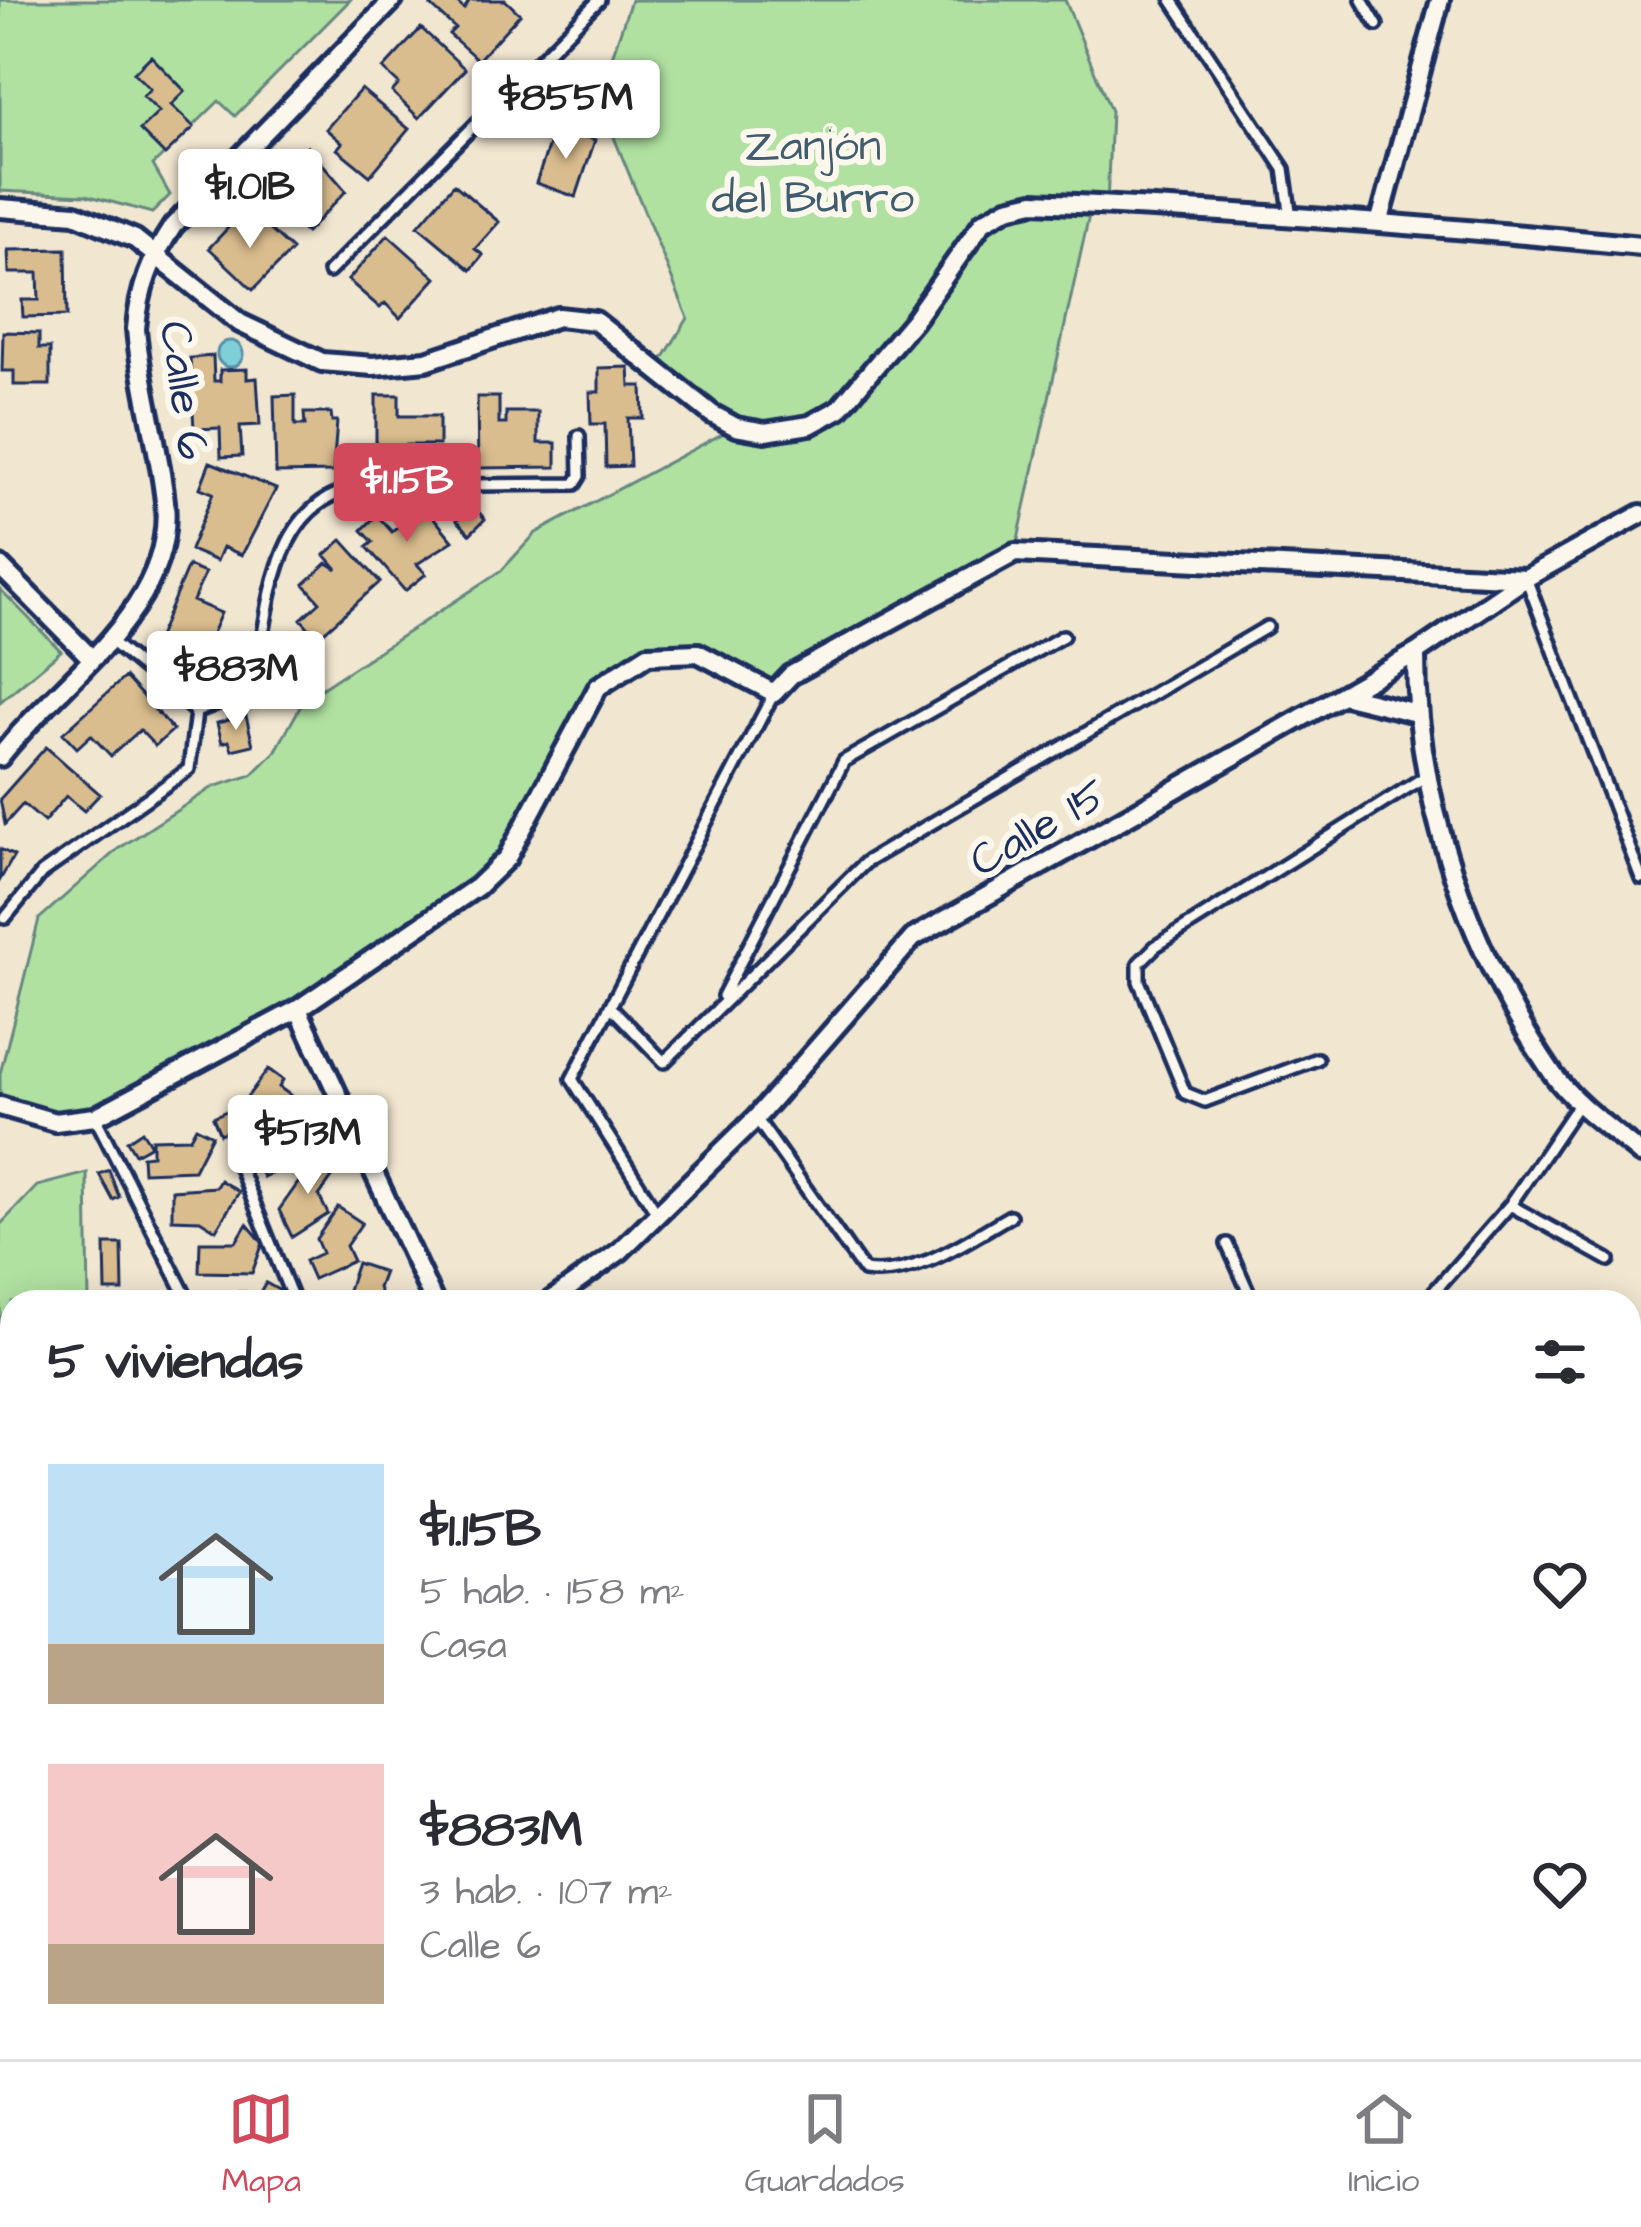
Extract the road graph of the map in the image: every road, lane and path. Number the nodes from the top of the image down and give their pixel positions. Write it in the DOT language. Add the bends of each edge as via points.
graph roads {
  1 [pos="394,0"];
  2 [pos="599,0"];
  3 [pos="1172,0"];
  4 [pos="1362,0"];
  5 [pos="1440,0"];
  6 [pos="1377,25"];
  7 [pos="0,208"];
  8 [pos="1291,220"];
  9 [pos="1380,220"];
  10 [pos="1641,246"];
  11 [pos="155,253"];
  12 [pos="329,272"];
  13 [pos="579,436"];
  14 [pos="1641,514"];
  15 [pos="0,566"];
  16 [pos="1526,578"];
  17 [pos="1267,627"];
  18 [pos="1063,635"];
  19 [pos="109,640"];
  20 [pos="1416,653"];
  21 [pos="90,657"];
  22 [pos="774,693"];
  23 [pos="1342,695"];
  24 [pos="196,712"];
  25 [pos="1416,713"];
  26 [pos="0,757"];
  27 [pos="1427,776"];
  28 [pos="1641,878"];
  29 [pos="5,918"];
  30 [pos="718,1006"];
  31 [pos="612,1008"];
  32 [pos="298,1010"];
  33 [pos="1317,1059"];
  34 [pos="1579,1103"];
  35 [pos="0,1106"];
  36 [pos="95,1117"];
  37 [pos="756,1118"];
  38 [pos="1641,1154"];
  39 [pos="240,1168"];
  40 [pos="1510,1205"];
  41 [pos="657,1214"];
  42 [pos="1010,1216"];
  43 [pos="1227,1244"];
  44 [pos="1609,1260"];
  45 [pos="183,1290"];
  46 [pos="289,1290"];
  47 [pos="428,1290"];
  48 [pos="566,1290"];
  49 [pos="1248,1290"];
  50 [pos="1436,1290"];
  1 -- 11 [label="street, Calle 6"];
  2 -- 12 [label="lane"];
  3 -- 8 [label="lane" via="1284,169"];
  4 -- 6 [label="lane"];
  5 -- 9 [label="street"];
  7 -- 11 [label="street" via="75,214"];
  8 -- 9 [label="street"];
  8 -- 11 [label="street" via="1053,203 1008,208 983,222 839,410 810,425 765,432 712,414 595,321 558,317 426,361 322,362 240,323"];
  9 -- 10 [label="street"];
  11 -- 19 [label="street, Calle 6" via="136,329 164,523 143,595"];
  13 -- 24 [label="lane" via="574,484 356,487 317,500 292,532 275,577 256,678"];
  14 -- 16 [label="street, Calle 15"];
  15 -- 21 [label="street"];
  16 -- 20 [label="street, Calle 15"];
  16 -- 22 [label="street" via="1015,553 791,675"];
  16 -- 28 [label="lane"];
  17 -- 30 [label="lane" via="866,862"];
  18 -- 30 [label="lane" via="844,761"];
  19 -- 21 [label="street, Calle 6"];
  19 -- 24 [label="lane"];
  20 -- 23 [label="street, Calle 15"];
  20 -- 25 [label="street"];
  21 -- 26 [label="street, Calle 6"];
  22 -- 31 [label="lane"];
  22 -- 32 [label="street" via="698,653 648,655 598,687 506,858 477,887"];
  23 -- 25 [label="street"];
  23 -- 37 [label="street, Calle 15" via="913,938"];
  24 -- 29 [label="lane" via="189,769 42,873"];
  25 -- 27 [label="street"];
  27 -- 33 [label="lane" via="1139,963 1139,981 1192,1100"];
  27 -- 34 [label="street" via="1475,939 1554,1076"];
  30 -- 31 [label="lane" via="664,1062"];
  31 -- 41 [label="lane" via="572,1079"];
  32 -- 36 [label="street"];
  32 -- 47 [label="street"];
  34 -- 38 [label="street"];
  34 -- 40 [label="lane"];
  35 -- 36 [label="street" via="55,1122"];
  36 -- 45 [label="lane"];
  37 -- 41 [label="street, Calle 15"];
  37 -- 42 [label="lane" via="864,1271 923,1261"];
  39 -- 46 [label="lane"];
  40 -- 44 [label="lane"];
  40 -- 50 [label="lane"];
  41 -- 48 [label="street, Calle 15"];
  43 -- 49 [label="lane"];
}
